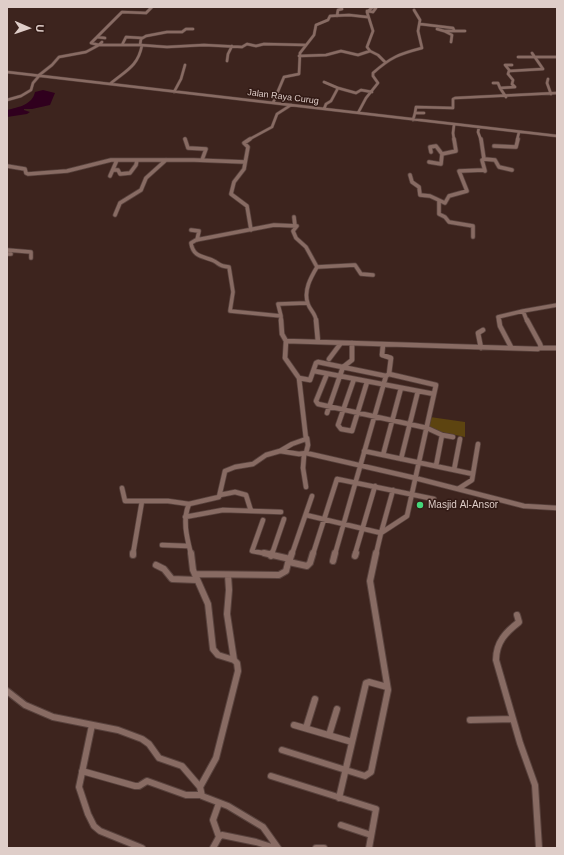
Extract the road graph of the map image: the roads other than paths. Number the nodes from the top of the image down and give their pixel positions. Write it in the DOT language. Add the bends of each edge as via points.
graph roads {
  1 [pos="152,7"];
  2 [pos="373,7"];
  3 [pos="342,9"];
  4 [pos="414,10"];
  5 [pos="337,16"];
  6 [pos="367,16"];
  7 [pos="420,24"];
  8 [pos="436,27"];
  9 [pos="193,29"];
  10 [pos="454,30"];
  11 [pos="444,31"];
  12 [pos="465,31"];
  13 [pos="97,37"];
  14 [pos="105,38"];
  15 [pos="142,38"];
  16 [pos="102,42"];
  17 [pos="221,42"];
  18 [pos="451,42"];
  19 [pos="99,45"];
  20 [pos="122,45"];
  21 [pos="141,45"];
  22 [pos="306,45"];
  23 [pos="217,46"];
  24 [pos="232,46"];
  25 [pos="370,51"];
  26 [pos="338,53"];
  27 [pos="532,53"];
  28 [pos="299,56"];
  29 [pos="346,56"];
  30 [pos="535,57"];
  31 [pos="557,57"];
  32 [pos="518,58"];
  33 [pos="227,61"];
  34 [pos="385,62"];
  35 [pos="185,65"];
  36 [pos="512,65"];
  37 [pos="510,71"];
  38 [pos="7,72"];
  39 [pos="38,76"];
  40 [pos="548,79"];
  41 [pos="324,82"];
  42 [pos="494,82"];
  43 [pos="110,84"];
  44 [pos="338,88"];
  45 [pos="500,88"];
  46 [pos="174,92"];
  47 [pos="372,92"];
  48 [pos="551,94"];
  49 [pos="557,94"];
  50 [pos="506,97"];
  51 [pos="464,98"];
  52 [pos="7,100"];
  53 [pos="465,102"];
  54 [pos="273,103"];
  55 [pos="292,105"];
  56 [pos="324,109"];
  57 [pos="415,112"];
  58 [pos="358,113"];
  59 [pos="424,113"];
  60 [pos="413,120"];
  61 [pos="454,124"];
  62 [pos="478,127"];
  63 [pos="519,132"];
  64 [pos="557,136"];
  65 [pos="185,139"];
  66 [pos="494,146"];
  67 [pos="431,152"];
  68 [pos="442,154"];
  69 [pos="484,159"];
  70 [pos="117,160"];
  71 [pos="137,160"];
  72 [pos="166,160"];
  73 [pos="202,160"];
  74 [pos="245,162"];
  75 [pos="429,162"];
  76 [pos="7,166"];
  77 [pos="113,170"];
  78 [pos="512,170"];
  79 [pos="410,175"];
  80 [pos="110,176"];
  81 [pos="439,201"];
  82 [pos="115,215"];
  83 [pos="294,218"];
  84 [pos="295,226"];
  85 [pos="191,230"];
  86 [pos="251,230"];
  87 [pos="473,237"];
  88 [pos="197,240"];
  89 [pos="7,250"];
  90 [pos="31,258"];
  91 [pos="317,267"];
  92 [pos="373,275"];
  93 [pos="307,303"];
  94 [pos="557,305"];
  95 [pos="523,311"];
  96 [pos="281,316"];
  97 [pos="482,330"];
  98 [pos="286,341"];
  99 [pos="318,342"];
  100 [pos="341,343"];
  101 [pos="352,343"];
  102 [pos="383,345"];
  103 [pos="511,347"];
  104 [pos="481,348"];
  105 [pos="541,348"];
  106 [pos="557,348"];
  107 [pos="329,359"];
  108 [pos="343,367"];
  109 [pos="314,371"];
  110 [pos="327,374"];
  111 [pos="387,375"];
  112 [pos="340,376"];
  113 [pos="299,378"];
  114 [pos="354,379"];
  115 [pos="367,382"];
  116 [pos="384,385"];
  117 [pos="401,388"];
  118 [pos="418,391"];
  119 [pos="434,394"];
  120 [pos="330,407"];
  121 [pos="343,410"];
  122 [pos="358,412"];
  123 [pos="327,413"];
  124 [pos="373,416"];
  125 [pos="392,420"];
  126 [pos="409,424"];
  127 [pos="427,428"];
  128 [pos="442,435"];
  129 [pos="454,437"];
  130 [pos="307,438"];
  131 [pos="460,439"];
  132 [pos="478,444"];
  133 [pos="280,451"];
  134 [pos="364,451"];
  135 [pos="305,454"];
  136 [pos="383,455"];
  137 [pos="401,459"];
  138 [pos="418,462"];
  139 [pos="360,466"];
  140 [pos="436,466"];
  141 [pos="454,470"];
  142 [pos="473,474"];
  143 [pos="415,478"];
  144 [pos="356,482"];
  145 [pos="375,486"];
  146 [pos="306,487"];
  147 [pos="122,488"];
  148 [pos="458,488"];
  149 [pos="393,490"];
  150 [pos="220,495"];
  151 [pos="411,495"];
  152 [pos="312,496"];
  153 [pos="434,499"];
  154 [pos="142,501"];
  155 [pos="189,504"];
  156 [pos="557,508"];
  157 [pos="251,511"];
  158 [pos="281,512"];
  159 [pos="306,515"];
  160 [pos="185,517"];
  161 [pos="284,519"];
  162 [pos="264,520"];
  163 [pos="324,520"];
  164 [pos="344,524"];
  165 [pos="362,529"];
  166 [pos="381,533"];
  167 [pos="162,545"];
  168 [pos="188,546"];
  169 [pos="134,555"];
  170 [pos="271,556"];
  171 [pos="355,556"];
  172 [pos="289,561"];
  173 [pos="333,561"];
  174 [pos="156,565"];
  175 [pos="228,575"];
  176 [pos="196,577"];
  177 [pos="517,615"];
  178 [pos="234,660"];
  179 [pos="387,687"];
  180 [pos="7,691"];
  181 [pos="315,699"];
  182 [pos="337,709"];
  183 [pos="513,719"];
  184 [pos="470,720"];
  185 [pos="92,725"];
  186 [pos="294,725"];
  187 [pos="306,728"];
  188 [pos="329,736"];
  189 [pos="352,742"];
  190 [pos="282,750"];
  191 [pos="346,770"];
  192 [pos="82,771"];
  193 [pos="271,776"];
  194 [pos="200,787"];
  195 [pos="201,795"];
  196 [pos="339,798"];
  197 [pos="219,803"];
  198 [pos="341,825"];
  199 [pos="371,835"];
  200 [pos="219,837"];
  201 [pos="253,845"];
  202 [pos="142,848"];
  203 [pos="213,848"];
  204 [pos="277,848"];
  205 [pos="316,848"];
  206 [pos="324,848"];
  207 [pos="369,848"];
  208 [pos="539,848"];
  1 -- 13 [label="street" via="146,13 122,12"];
  2 -- 6 [label="street" via="367,11"];
  3 -- 5 [label="street" via="338,10"];
  4 -- 7 [label="street"];
  5 -- 6 [label="street"];
  5 -- 22 [label="street" via="329,16 328,20 316,26 314,35"];
  6 -- 25 [label="street" via="374,31 374,37 367,48"];
  7 -- 8 [label="street"];
  7 -- 34 [label="street" via="418,31 422,48 403,53"];
  8 -- 10 [label="street"];
  8 -- 11 [label="street"];
  9 -- 15 [label="street"];
  10 -- 11 [label="street"];
  10 -- 12 [label="street"];
  11 -- 18 [label="street" via="452,35"];
  13 -- 14 [label="street"];
  13 -- 19 [label="street" via="91,43"];
  15 -- 20 [label="street" via="126,37"];
  15 -- 21 [label="street"];
  16 -- 19 [label="street"];
  17 -- 23 [label="street"];
  19 -- 20 [label="street"];
  19 -- 39 [label="street" via="86,52 59,57"];
  20 -- 21 [label="street"];
  21 -- 23 [label="street"];
  21 -- 43 [label="street" via="142,51 134,67"];
  22 -- 24 [label="street"];
  22 -- 28 [label="street"];
  23 -- 24 [label="street"];
  24 -- 33 [label="street"];
  25 -- 26 [label="street" via="358,55 341,51"];
  25 -- 34 [label="street"];
  26 -- 28 [label="street"];
  26 -- 29 [label="street"];
  27 -- 30 [label="street"];
  28 -- 54 [label="street" via="300,74 284,77"];
  30 -- 31 [label="street"];
  30 -- 32 [label="street"];
  30 -- 37 [label="street" via="542,70"];
  34 -- 47 [label="street" via="373,73 378,83"];
  35 -- 46 [label="street"];
  36 -- 37 [label="street" via="505,66"];
  37 -- 45 [label="street" via="508,73 515,87"];
  38 -- 39 [label="street, Jalan Raya Curug"];
  39 -- 43 [label="street, Jalan Raya Curug"];
  39 -- 52 [label="street" via="32,90"];
  40 -- 48 [label="street"];
  41 -- 44 [label="street"];
  42 -- 45 [label="street" via="498,83"];
  43 -- 46 [label="street, Jalan Raya Curug"];
  44 -- 47 [label="street" via="356,93 361,90"];
  44 -- 56 [label="street"];
  45 -- 50 [label="street"];
  46 -- 54 [label="street, Jalan Raya Curug"];
  47 -- 58 [label="street"];
  48 -- 49 [label="street"];
  48 -- 50 [label="street"];
  50 -- 51 [label="street"];
  51 -- 53 [label="street"];
  51 -- 57 [label="street" via="454,98 453,108 416,107"];
  54 -- 55 [label="street, Jalan Raya Curug"];
  55 -- 56 [label="street, Jalan Raya Curug"];
  55 -- 74 [label="street" via="277,114 272,127 245,142 248,147"];
  56 -- 58 [label="street, Jalan Raya Curug"];
  57 -- 59 [label="street"];
  57 -- 60 [label="street"];
  58 -- 60 [label="street, Jalan Raya Curug"];
  60 -- 61 [label="street, Jalan Raya Curug"];
  61 -- 62 [label="street, Jalan Raya Curug"];
  61 -- 68 [label="street" via="456,150"];
  62 -- 63 [label="street, Jalan Raya Curug"];
  62 -- 69 [label="street"];
  63 -- 64 [label="street, Jalan Raya Curug"];
  63 -- 66 [label="street" via="516,147"];
  65 -- 73 [label="street" via="188,148 206,149"];
  67 -- 68 [label="street" via="430,147 436,146"];
  68 -- 75 [label="street" via="441,163"];
  69 -- 78 [label="street" via="495,160 498,166"];
  69 -- 81 [label="street" via="482,160 485,171 459,171 467,191 449,196 446,203"];
  70 -- 71 [label="street"];
  70 -- 76 [label="street" via="52,173 28,174 24,169"];
  70 -- 77 [label="street"];
  71 -- 72 [label="street"];
  71 -- 77 [label="street" via="127,174"];
  72 -- 73 [label="street"];
  72 -- 82 [label="street" via="146,178 141,190 120,203"];
  73 -- 74 [label="street"];
  74 -- 86 [label="street" via="244,170 234,182 231,194 247,206"];
  77 -- 80 [label="street"];
  79 -- 81 [label="street" via="412,182 419,187 420,195 430,196"];
  81 -- 87 [label="street" via="439,214 449,222 473,226"];
  83 -- 84 [label="street"];
  84 -- 86 [label="street" via="274,225"];
  84 -- 91 [label="street" via="298,227 293,231 294,235 306,247"];
  85 -- 88 [label="street" via="199,231"];
  86 -- 88 [label="street"];
  88 -- 96 [label="street" via="191,243 195,254 216,262 219,266 230,268 233,292 230,310"];
  89 -- 90 [label="street" via="31,252"];
  91 -- 92 [label="street" via="354,265 362,274"];
  91 -- 93 [label="street" via="308,285"];
  93 -- 96 [label="street" via="278,304"];
  93 -- 99 [label="street" via="316,318"];
  94 -- 95 [label="street"];
  95 -- 103 [label="street" via="498,317"];
  95 -- 105 [label="street"];
  96 -- 98 [label="street" via="282,334"];
  97 -- 104 [label="street" via="478,333"];
  98 -- 99 [label="street"];
  98 -- 113 [label="street" via="285,358"];
  99 -- 100 [label="street"];
  100 -- 101 [label="street"];
  100 -- 107 [label="street"];
  101 -- 102 [label="street"];
  101 -- 108 [label="street" via="352,360"];
  102 -- 104 [label="street"];
  102 -- 111 [label="street" via="382,355 391,358"];
  103 -- 104 [label="street"];
  103 -- 105 [label="street"];
  105 -- 106 [label="street"];
  108 -- 109 [label="street" via="318,362"];
  108 -- 111 [label="street"];
  108 -- 112 [label="street"];
  109 -- 110 [label="street"];
  109 -- 113 [label="street" via="309,380"];
  110 -- 112 [label="street"];
  110 -- 120 [label="street" via="316,401 319,405"];
  111 -- 116 [label="street"];
  111 -- 119 [label="street" via="436,384"];
  112 -- 114 [label="street"];
  112 -- 120 [label="street"];
  113 -- 130 [label="street"];
  114 -- 115 [label="street"];
  114 -- 121 [label="street"];
  115 -- 116 [label="street"];
  115 -- 122 [label="street"];
  116 -- 117 [label="street"];
  116 -- 124 [label="street"];
  117 -- 118 [label="street"];
  117 -- 125 [label="street"];
  118 -- 119 [label="street"];
  118 -- 126 [label="street"];
  119 -- 127 [label="street"];
  120 -- 121 [label="street"];
  120 -- 123 [label="street"];
  121 -- 122 [label="street"];
  121 -- 122 [label="street" via="338,427 352,431"];
  122 -- 124 [label="street"];
  124 -- 125 [label="street"];
  124 -- 134 [label="street"];
  125 -- 126 [label="street"];
  125 -- 136 [label="street"];
  126 -- 127 [label="street"];
  126 -- 137 [label="street"];
  127 -- 128 [label="street"];
  127 -- 138 [label="street"];
  128 -- 129 [label="street"];
  128 -- 140 [label="street"];
  130 -- 133 [label="street"];
  130 -- 135 [label="street"];
  131 -- 141 [label="street"];
  132 -- 142 [label="street"];
  133 -- 135 [label="street"];
  133 -- 150 [label="street" via="266,455 253,464 225,471"];
  134 -- 136 [label="street"];
  134 -- 139 [label="street"];
  135 -- 139 [label="street"];
  135 -- 146 [label="street" via="303,468"];
  136 -- 137 [label="street"];
  137 -- 138 [label="street"];
  138 -- 140 [label="street"];
  138 -- 143 [label="street"];
  139 -- 143 [label="street"];
  139 -- 144 [label="street"];
  140 -- 141 [label="street"];
  141 -- 142 [label="street"];
  142 -- 148 [label="street" via="471,482"];
  143 -- 148 [label="street"];
  143 -- 151 [label="street"];
  144 -- 145 [label="street"];
  144 -- 163 [label="street" via="336,479"];
  144 -- 164 [label="street"];
  145 -- 149 [label="street"];
  145 -- 165 [label="street"];
  147 -- 154 [label="street" via="125,501"];
  148 -- 156 [label="street" via="524,506"];
  149 -- 151 [label="street"];
  149 -- 166 [label="street"];
  150 -- 155 [label="street" via="216,499"];
  150 -- 157 [label="street" via="235,492 246,495"];
  151 -- 153 [label="street"];
  151 -- 166 [label="street" via="405,518"];
  152 -- 159 [label="street"];
  154 -- 155 [label="street" via="168,500"];
  154 -- 169 [label="street" via="134,537"];
  155 -- 160 [label="street"];
  157 -- 158 [label="street"];
  157 -- 160 [label="street" via="223,510"];
  159 -- 163 [label="street"];
  159 -- 172 [label="street"];
  160 -- 168 [label="street"];
  161 -- 170 [label="street"];
  162 -- 170 [label="street" via="252,551"];
  163 -- 164 [label="street"];
  163 -- 172 [label="street" via="309,565"];
  164 -- 165 [label="street"];
  164 -- 173 [label="street"];
  165 -- 166 [label="street"];
  165 -- 171 [label="street"];
  166 -- 179 [label="street" via="370,582"];
  167 -- 168 [label="street"];
  168 -- 176 [label="street"];
  170 -- 172 [label="street"];
  172 -- 175 [label="street" via="286,571 282,574"];
  174 -- 176 [label="street" via="164,569 172,579"];
  175 -- 176 [label="street"];
  175 -- 178 [label="street" via="228,614"];
  176 -- 178 [label="street" via="208,604 213,649 218,655"];
  177 -- 183 [label="street" via="518,622 501,639 496,656"];
  178 -- 194 [label="street" via="238,671 216,758"];
  179 -- 189 [label="street" via="367,682"];
  179 -- 191 [label="street" via="370,772 365,776"];
  180 -- 185 [label="street" via="25,704 52,717"];
  181 -- 187 [label="street"];
  182 -- 188 [label="street"];
  183 -- 184 [label="street"];
  183 -- 208 [label="street" via="535,785"];
  185 -- 192 [label="street"];
  185 -- 194 [label="street" via="118,730 142,739 159,758 178,764 186,770"];
  186 -- 187 [label="street"];
  187 -- 188 [label="street"];
  188 -- 189 [label="street"];
  189 -- 191 [label="street"];
  190 -- 191 [label="street"];
  191 -- 196 [label="street"];
  192 -- 195 [label="street" via="135,786 148,781 186,794"];
  192 -- 202 [label="street" via="80,791 94,826 104,833"];
  193 -- 196 [label="street"];
  194 -- 195 [label="street"];
  195 -- 197 [label="street"];
  196 -- 199 [label="street" via="376,810"];
  197 -- 200 [label="street" via="213,819 213,826"];
  197 -- 204 [label="street" via="236,810 262,827"];
  198 -- 199 [label="street"];
  199 -- 207 [label="street"];
  200 -- 201 [label="street" via="222,835"];
  200 -- 203 [label="street"];
  201 -- 204 [label="street"];
  205 -- 206 [label="street"];
}
